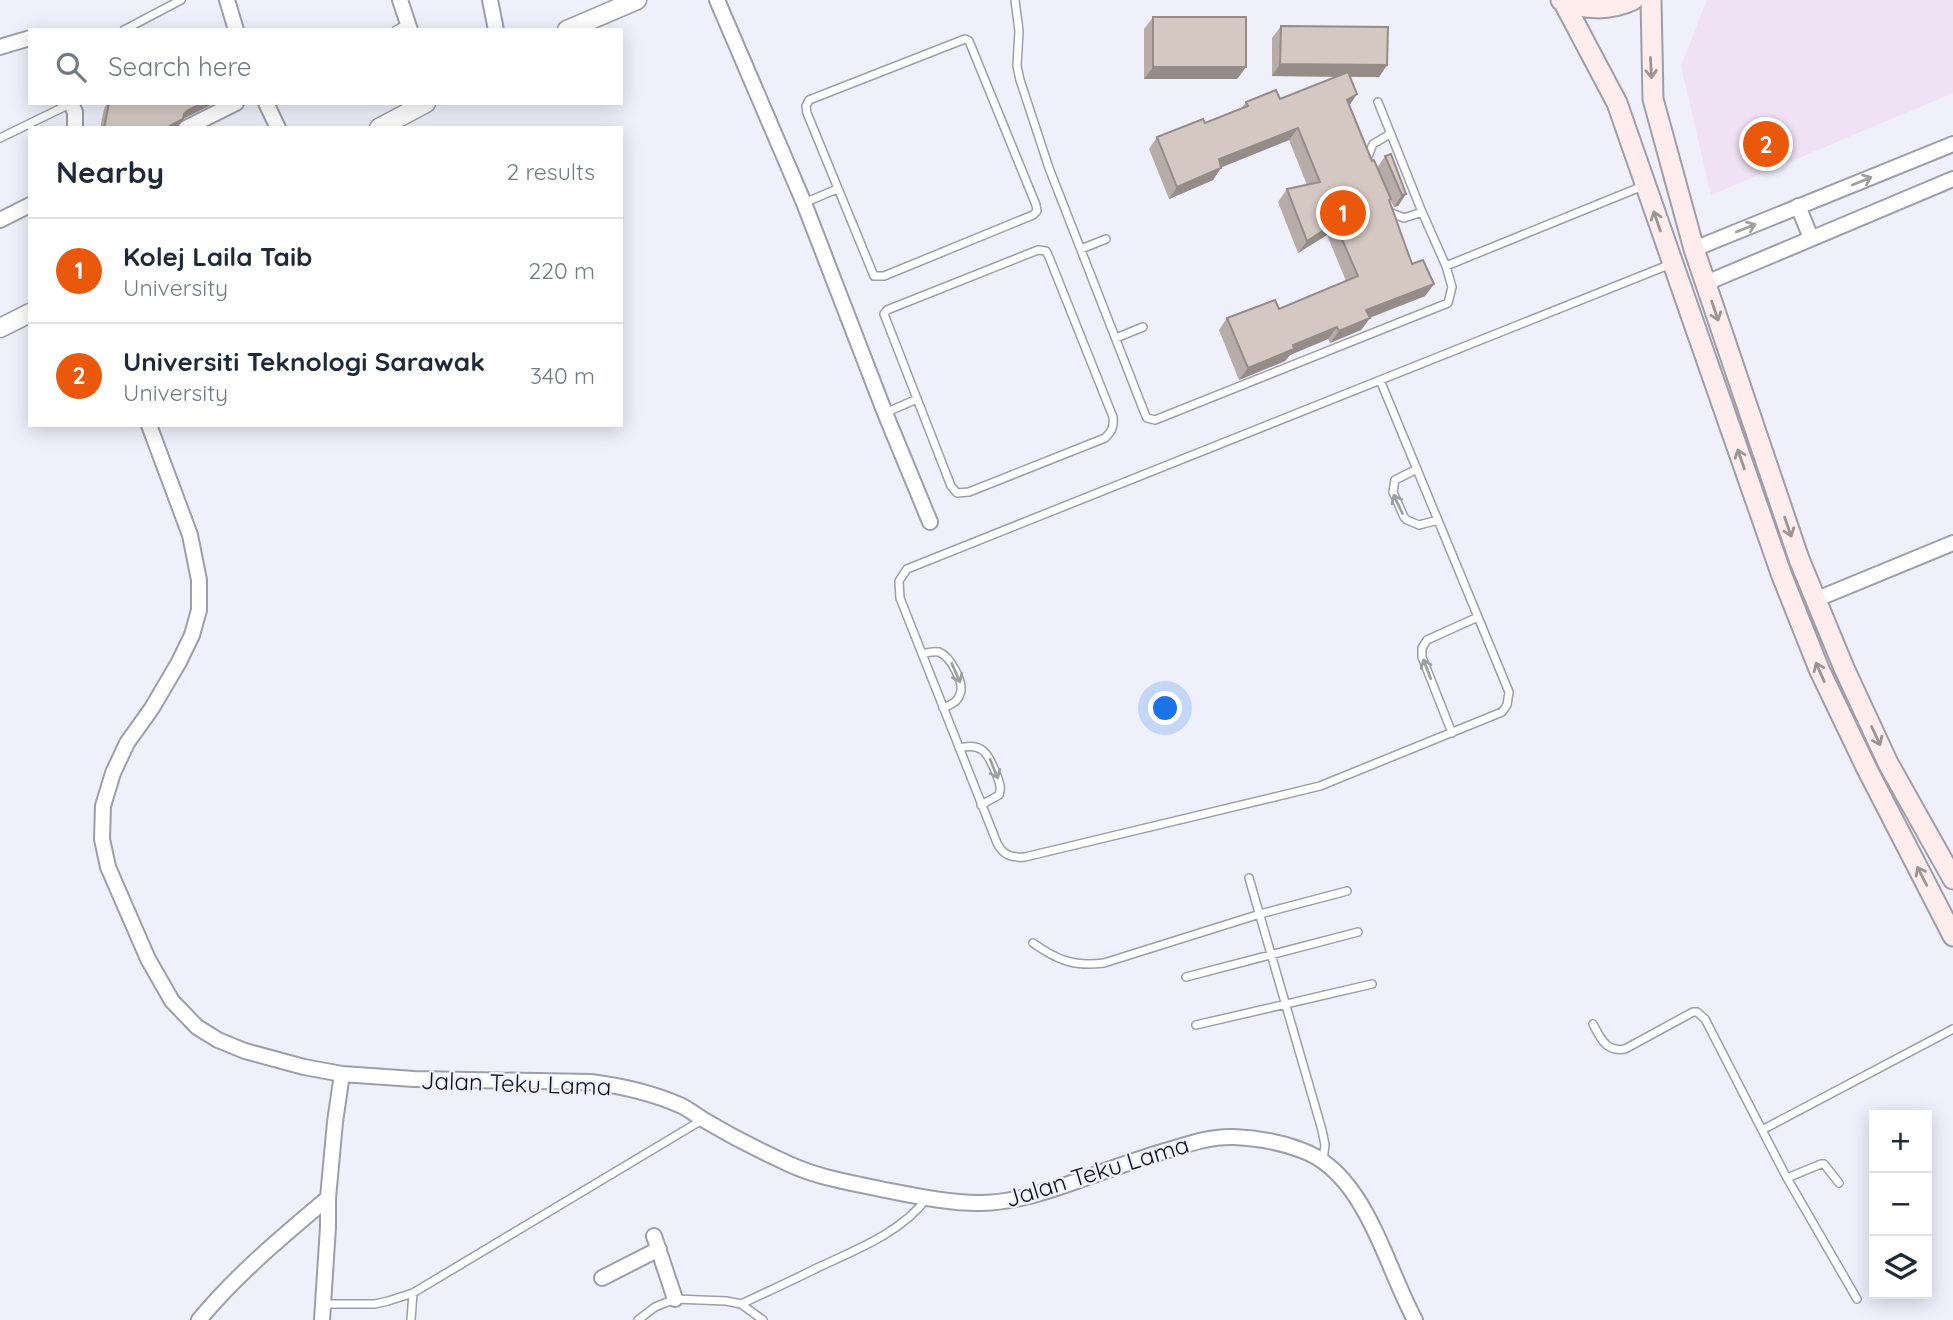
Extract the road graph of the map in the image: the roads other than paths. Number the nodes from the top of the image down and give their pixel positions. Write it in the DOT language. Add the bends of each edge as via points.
graph roads {
  1 [pos="181,0"];
  2 [pos="227,0"];
  3 [pos="400,0"];
  4 [pos="490,0"];
  5 [pos="635,0"];
  6 [pos="718,0"];
  7 [pos="1014,0"];
  8 [pos="1633,0"];
  9 [pos="1651,0"];
  10 [pos="1562,1"];
  11 [pos="128,28"];
  12 [pos="235,28"];
  13 [pos="405,28"];
  14 [pos="496,28"];
  15 [pos="572,28"];
  16 [pos="28,39"];
  17 [pos="0,47"];
  18 [pos="1378,102"];
  19 [pos="67,105"];
  20 [pos="72,105"];
  21 [pos="232,105"];
  22 [pos="267,105"];
  23 [pos="421,105"];
  24 [pos="75,126"];
  25 [pos="190,126"];
  26 [pos="277,126"];
  27 [pos="383,126"];
  28 [pos="1390,134"];
  29 [pos="1,136"];
  30 [pos="1953,144"];
  31 [pos="1371,168"];
  32 [pos="1953,179"];
  33 [pos="1645,186"];
  34 [pos="837,189"];
  35 [pos="1385,201"];
  36 [pos="804,202"];
  37 [pos="28,206"];
  38 [pos="1798,206"];
  39 [pos="1422,212"];
  40 [pos="0,220"];
  41 [pos="1811,238"];
  42 [pos="1106,239"];
  43 [pos="1081,249"];
  44 [pos="1694,249"];
  45 [pos="1672,264"];
  46 [pos="1446,266"];
  47 [pos="1706,283"];
  48 [pos="28,314"];
  49 [pos="1143,327"];
  50 [pos="0,328"];
  51 [pos="1115,338"];
  52 [pos="1380,380"];
  53 [pos="916,399"];
  54 [pos="885,413"];
  55 [pos="150,427"];
  56 [pos="1417,469"];
  57 [pos="1438,520"];
  58 [pos="929,522"];
  59 [pos="1953,543"];
  60 [pos="1817,599"];
  61 [pos="1478,617"];
  62 [pos="922,654"];
  63 [pos="943,708"];
  64 [pos="1452,733"];
  65 [pos="959,748"];
  66 [pos="981,805"];
  67 [pos="1249,878"];
  68 [pos="1953,879"];
  69 [pos="1347,891"];
  70 [pos="1260,914"];
  71 [pos="1358,932"];
  72 [pos="1953,936"];
  73 [pos="1032,943"];
  74 [pos="1272,955"];
  75 [pos="1186,977"];
  76 [pos="1372,984"];
  77 [pos="1286,1004"];
  78 [pos="1593,1024"];
  79 [pos="1196,1026"];
  80 [pos="1953,1029"];
  81 [pos="342,1074"];
  82 [pos="702,1119"];
  83 [pos="1762,1130"];
  84 [pos="1323,1160"];
  85 [pos="1787,1178"];
  86 [pos="1839,1183"];
  87 [pos="328,1198"];
  88 [pos="927,1198"];
  89 [pos="602,1278"];
  90 [pos="413,1293"];
  91 [pos="675,1299"];
  92 [pos="1857,1299"];
  93 [pos="323,1304"];
  94 [pos="741,1304"];
  95 [pos="199,1320"];
  96 [pos="322,1320"];
  97 [pos="411,1320"];
  98 [pos="638,1320"];
  99 [pos="763,1320"];
  100 [pos="1415,1320"];
  1 -- 11 [label="lane"];
  2 -- 12 [label="street"];
  3 -- 13 [label="street"];
  4 -- 14 [label="street"];
  5 -- 15 [label="street"];
  6 -- 36 [label="street"];
  7 -- 43 [label="lane" via="1020,80"];
  8 -- 10 [label="main road" via="1608,8"];
  9 -- 44 [label="main road, one-way" via="1653,99"];
  10 -- 33 [label="main road" via="1617,103"];
  16 -- 17 [label="street"];
  18 -- 28 [label="lane"];
  19 -- 29 [label="lane"];
  20 -- 24 [label="street"];
  21 -- 25 [label="street"];
  22 -- 26 [label="street"];
  23 -- 27 [label="street"];
  28 -- 31 [label="lane" via="1373,144 1366,158"];
  28 -- 39 [label="lane"];
  38 -- 30 [label="street, one-way"];
  32 -- 41 [label="street"];
  45 -- 33 [label="main road, one-way"];
  33 -- 46 [label="lane"];
  34 -- 34 [label="lane" via="807,113 809,100 965,39 1037,211 879,278 871,271"];
  34 -- 36 [label="lane"];
  35 -- 39 [label="lane" via="1389,212 1404,218"];
  36 -- 54 [label="street"];
  37 -- 40 [label="street"];
  38 -- 41 [label="street"];
  44 -- 38 [label="street, one-way"];
  39 -- 46 [label="lane"];
  41 -- 47 [label="street"];
  42 -- 43 [label="lane"];
  43 -- 51 [label="lane"];
  44 -- 47 [label="main road"];
  45 -- 52 [label="lane"];
  72 -- 45 [label="main road, one-way" via="1819,669"];
  46 -- 51 [label="lane" via="1452,287 1448,303 1155,420 1147,418"];
  47 -- 60 [label="main road, one-way" via="1799,559"];
  48 -- 50 [label="street"];
  49 -- 51 [label="lane"];
  52 -- 56 [label="lane"];
  52 -- 62 [label="lane" via="907,569 898,589"];
  53 -- 53 [label="lane" via="885,320 887,310 1038,250 1046,251 1114,423 1105,438 970,492 957,493"];
  53 -- 54 [label="lane"];
  54 -- 58 [label="street"];
  55 -- 81 [label="street, Jalan Teku Lama" via="190,535 199,580 199,610 179,662 113,773 103,806 102,839 108,867 158,978 197,1027 246,1051"];
  56 -- 57 [label="lane"];
  57 -- 56 [label="lane, one-way" via="1419,525 1411,522 1393,492 1398,477"];
  57 -- 61 [label="lane"];
  59 -- 60 [label="street"];
  60 -- 68 [label="main road, one-way" via="1888,763"];
  64 -- 61 [label="lane, one-way" via="1422,648 1427,640"];
  61 -- 64 [label="lane" via="1509,692 1507,705 1502,712"];
  62 -- 63 [label="lane"];
  62 -- 63 [label="lane, one-way" via="946,655 961,684 959,698"];
  63 -- 65 [label="lane"];
  64 -- 66 [label="lane" via="1320,786 1025,857 1012,857 1000,850"];
  65 -- 66 [label="lane"];
  65 -- 66 [label="lane, one-way" via="974,746 985,752 1001,786 999,795"];
  67 -- 70 [label="lane"];
  69 -- 70 [label="lane"];
  70 -- 73 [label="lane" via="1089,965 1050,956"];
  70 -- 74 [label="lane"];
  71 -- 74 [label="lane"];
  74 -- 75 [label="lane"];
  74 -- 77 [label="lane"];
  76 -- 77 [label="lane"];
  77 -- 79 [label="lane"];
  77 -- 84 [label="lane" via="1322,1130"];
  78 -- 83 [label="lane" via="1605,1046 1616,1051 1697,1012 1705,1019"];
  80 -- 83 [label="lane"];
  81 -- 82 [label="street, Jalan Teku Lama" via="618,1085 684,1107"];
  81 -- 87 [label="street"];
  82 -- 88 [label="street, Jalan Teku Lama" via="792,1166"];
  82 -- 90 [label="lane"];
  83 -- 85 [label="lane"];
  84 -- 88 [label="street, Jalan Teku Lama" via="1291,1147 1232,1137 1197,1141 1021,1199 980,1203"];
  84 -- 100 [label="street, Jalan Teku Lama" via="1363,1207"];
  85 -- 86 [label="lane" via="1824,1164"];
  85 -- 92 [label="lane"];
  87 -- 93 [label="street"];
  87 -- 95 [label="street" via="273,1244"];
  88 -- 94 [label="lane" via="914,1214 882,1235"];
  89 -- 91 [label="street" via="657,1242"];
  90 -- 93 [label="lane" via="375,1304"];
  90 -- 97 [label="lane"];
  91 -- 94 [label="lane"];
  91 -- 98 [label="lane"];
  93 -- 96 [label="street"];
  94 -- 99 [label="lane"];
}
